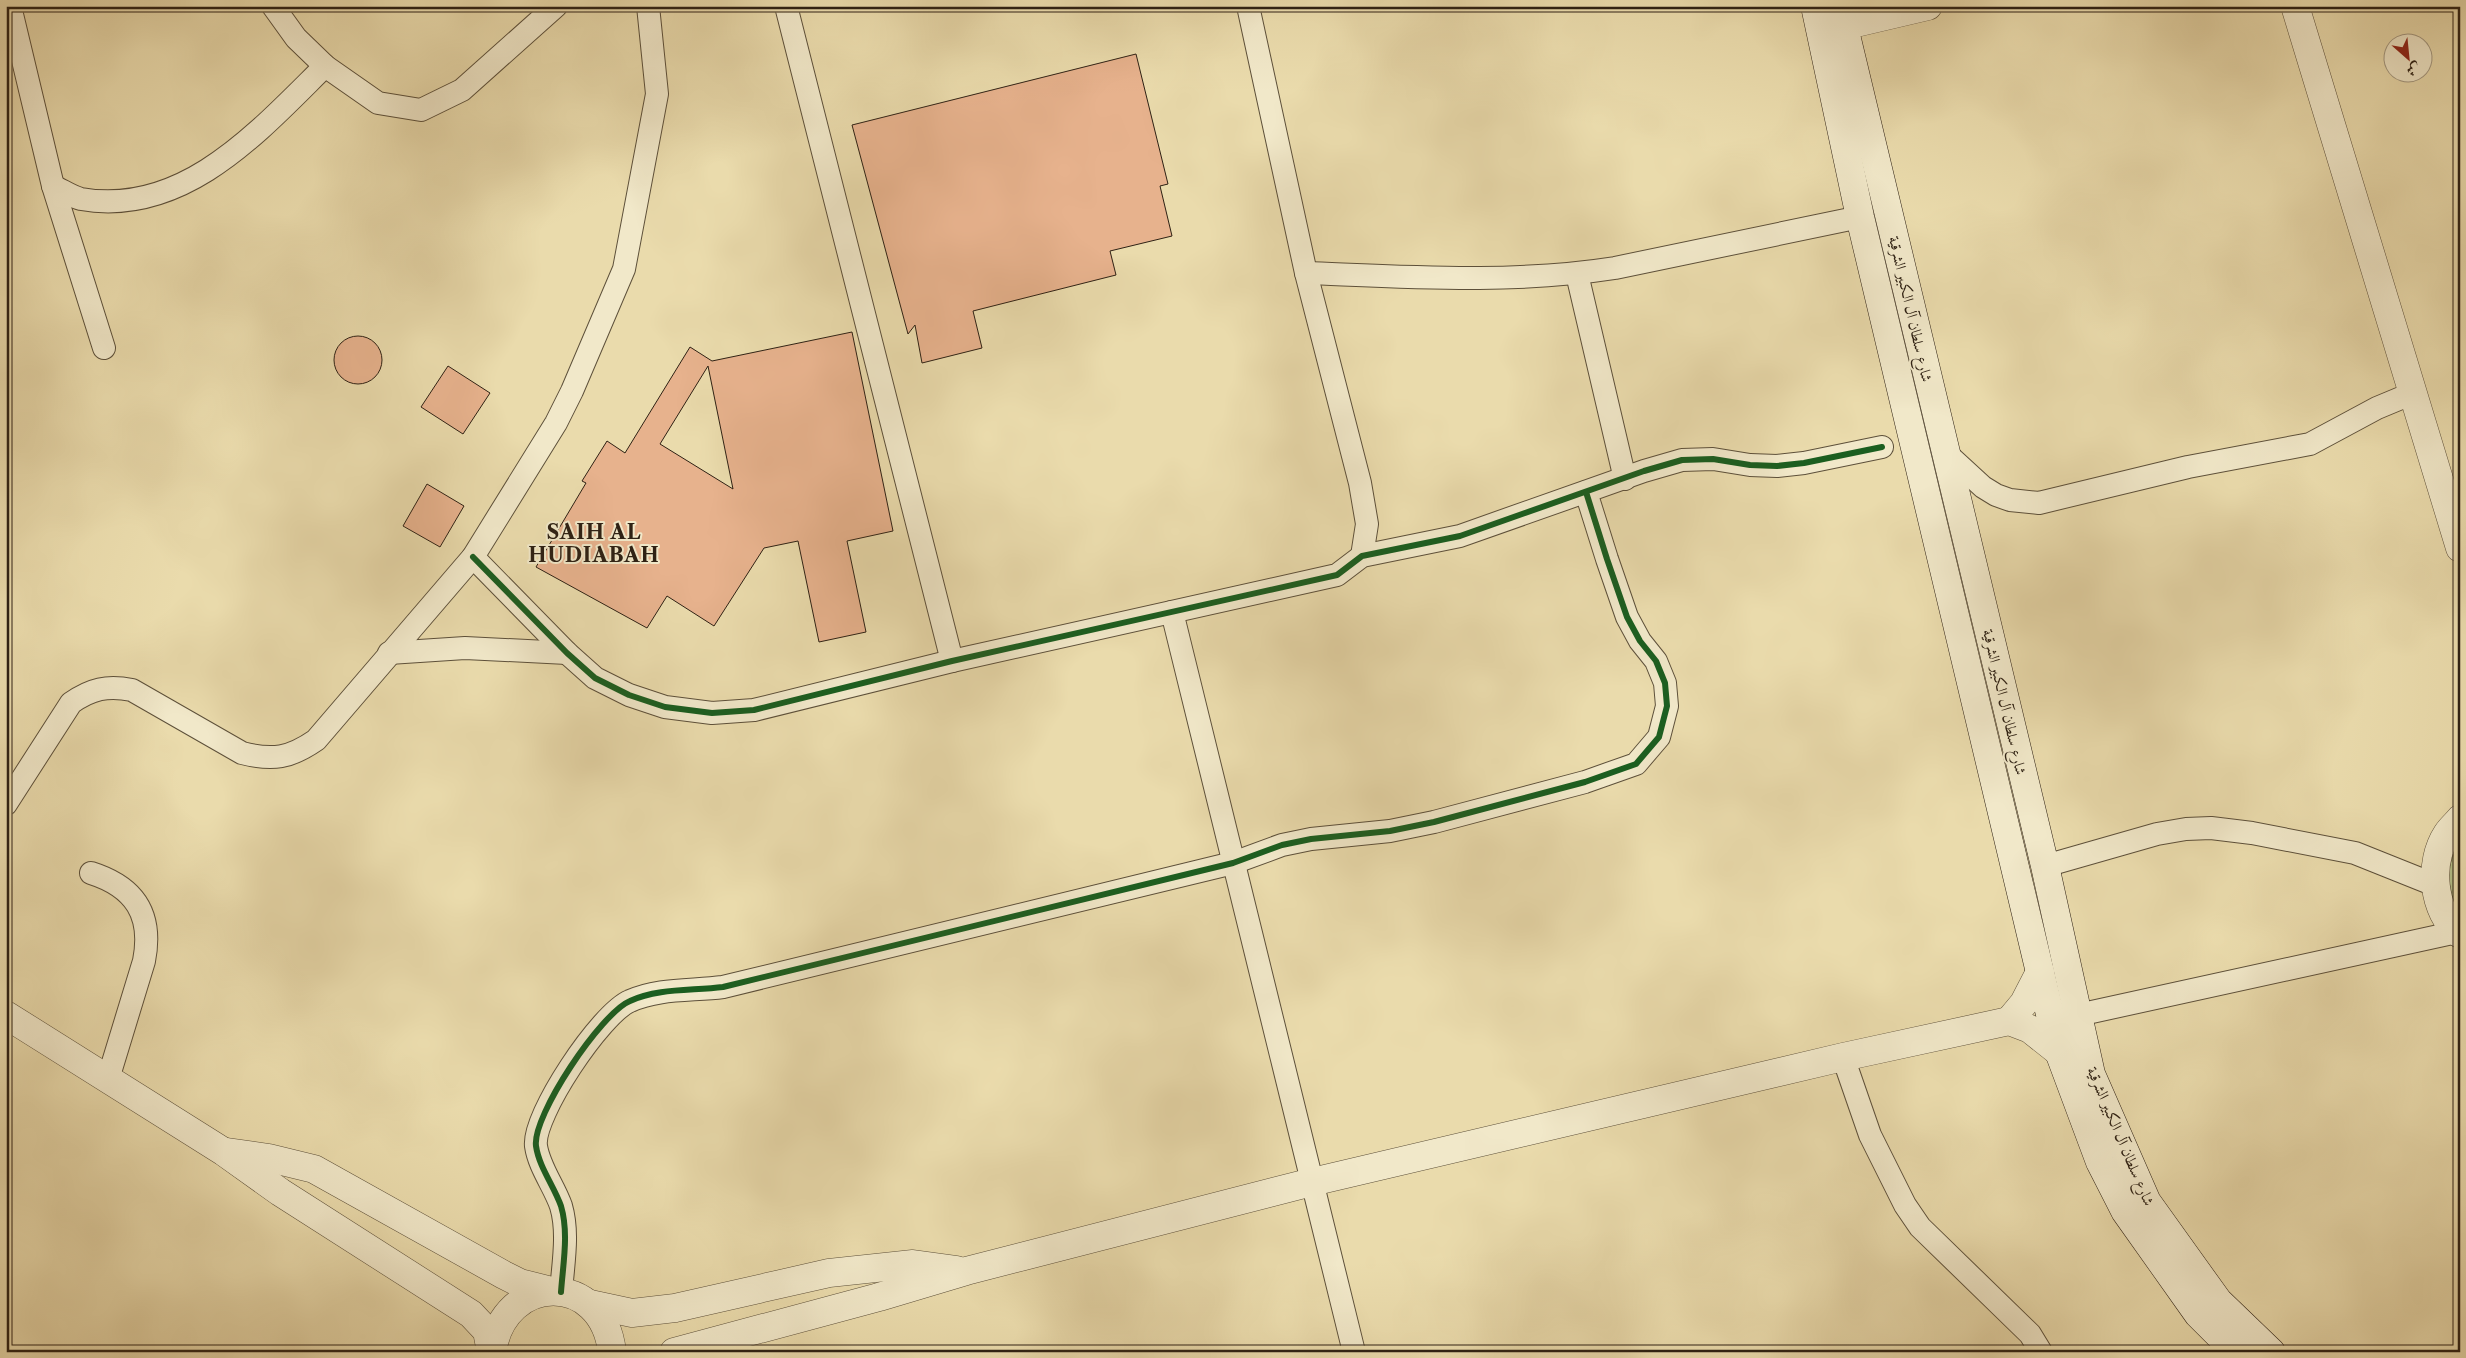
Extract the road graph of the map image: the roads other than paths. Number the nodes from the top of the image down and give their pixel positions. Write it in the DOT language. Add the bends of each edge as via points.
graph roads {
  1 [pos="10,6"];
  2 [pos="273,6"];
  3 [pos="556,6"];
  4 [pos="648,6"];
  5 [pos="786,6"];
  6 [pos="1248,6"];
  7 [pos="1815,6"];
  8 [pos="1928,6"];
  9 [pos="2295,6"];
  10 [pos="1841,16"];
  11 [pos="324,66"];
  12 [pos="54,186"];
  13 [pos="1860,217"];
  14 [pos="1306,273"];
  15 [pos="1577,274"];
  16 [pos="104,348"];
  17 [pos="2413,393"];
  18 [pos="1882,447"];
  19 [pos="1946,453"];
  20 [pos="1624,479"];
  21 [pos="1586,492"];
  22 [pos="2460,548"];
  23 [pos="1362,556"];
  24 [pos="473,557"];
  25 [pos="1172,612"];
  26 [pos="389,653"];
  27 [pos="568,653"];
  28 [pos="952,661"];
  29 [pos="6,804"];
  30 [pos="2460,819"];
  31 [pos="1233,864"];
  32 [pos="2045,866"];
  33 [pos="91,873"];
  34 [pos="2435,885"];
  35 [pos="2458,933"];
  36 [pos="2040,972"];
  37 [pos="6,1015"];
  38 [pos="2078,1015"];
  39 [pos="2009,1021"];
  40 [pos="2059,1052"];
  41 [pos="1843,1058"];
  42 [pos="108,1079"];
  43 [pos="224,1152"];
  44 [pos="1312,1182"];
  45 [pos="966,1271"];
  46 [pos="557,1292"];
  47 [pos="590,1304"];
  48 [pos="491,1352"];
  49 [pos="612,1352"];
  50 [pos="674,1352"];
  51 [pos="1354,1352"];
  52 [pos="2041,1352"];
  53 [pos="2236,1352"];
  54 [pos="2270,1352"];
  1 -- 12 [label="street"];
  2 -- 11 [label="street" via="296,38"];
  3 -- 11 [label="street" via="462,90 421,110 378,103"];
  4 -- 24 [label="street" via="657,94 624,270 556,423"];
  5 -- 28 [label="street"];
  6 -- 14 [label="street"];
  7 -- 13 [label="street, شارع سلطان آل الكبير الشرقية"];
  8 -- 10 [label="street"];
  9 -- 17 [label="street"];
  10 -- 19 [label="street, شارع سلطان آل الكبير الشرقية"];
  11 -- 12 [label="street" via="263,127 219,164 184,184 150,196 111,201 79,198"];
  12 -- 16 [label="street"];
  13 -- 15 [label="street"];
  13 -- 36 [label="street, شارع سلطان آل الكبير الشرقية"];
  14 -- 15 [label="street" via="1500,279"];
  14 -- 23 [label="street" via="1360,483 1367,524"];
  15 -- 20 [label="street"];
  17 -- 19 [label="street" via="2377,408 2310,444 2188,467 2039,503 2024,503 1996,495"];
  17 -- 22 [label="street"];
  18 -- 20 [label="street" via="1777,466 1713,458 1682,460"];
  19 -- 32 [label="street, شارع سلطان آل الكبير الشرقية"];
  20 -- 21 [label="street"];
  21 -- 23 [label="street" via="1460,536"];
  21 -- 31 [label="street" via="1628,617 1640,641 1656,660 1665,683 1668,706 1659,737 1636,764 1586,782 1434,822 1390,831 1301,841"];
  23 -- 25 [label="street" via="1337,575"];
  24 -- 26 [label="street"];
  24 -- 27 [label="street"];
  25 -- 28 [label="street"];
  25 -- 31 [label="street"];
  26 -- 27 [label="street" via="465,648"];
  26 -- 29 [label="street" via="316,740 300,751 281,757 261,758 242,753 132,690 116,686 92,691 71,703 60,716"];
  27 -- 28 [label="street" via="596,678 629,695 665,707 712,713 754,710"];
  30 -- 34 [label="street" via="2446,834 2437,858"];
  31 -- 44 [label="street"];
  31 -- 46 [label="street" via="723,987 653,994 627,1002 594,1033 541,1117 536,1135 536,1148 557,1195 564,1223"];
  32 -- 34 [label="street" via="2157,834 2210,828 2252,832 2355,853"];
  32 -- 38 [label="street, شارع سلطان آل الكبير الشرقية"];
  33 -- 42 [label="street" via="126,889 146,922 148,942"];
  34 -- 35 [label="street" via="2442,910"];
  35 -- 38 [label="street"];
  36 -- 39 [label="street" via="2024,1003"];
  36 -- 40 [label="street, شارع سلطان آل الكبير الشرقية"];
  37 -- 42 [label="street"];
  38 -- 54 [label="street, شارع سلطان آل الكبير الشرقية" via="2091,1074 2147,1202 2218,1301"];
  39 -- 40 [label="street" via="2030,1030"];
  39 -- 41 [label="street"];
  40 -- 53 [label="street, شارع سلطان آل الكبير الشرقية" via="2100,1162 2125,1212 2198,1314"];
  41 -- 44 [label="street"];
  41 -- 52 [label="street" via="1870,1135 1905,1205 1920,1227 2030,1334"];
  42 -- 43 [label="street"];
  43 -- 46 [label="street" via="314,1169 504,1275 520,1283"];
  43 -- 48 [label="street" via="280,1192 471,1314 487,1331"];
  44 -- 45 [label="street"];
  44 -- 51 [label="street"];
  45 -- 47 [label="street" via="913,1264 829,1272 674,1308 632,1313"];
  45 -- 50 [label="street"];
  46 -- 47 [label="street"];
  46 -- 48 [label="street" via="534,1295 516,1303 494,1334"];
  47 -- 49 [label="street" via="610,1335"];
}
